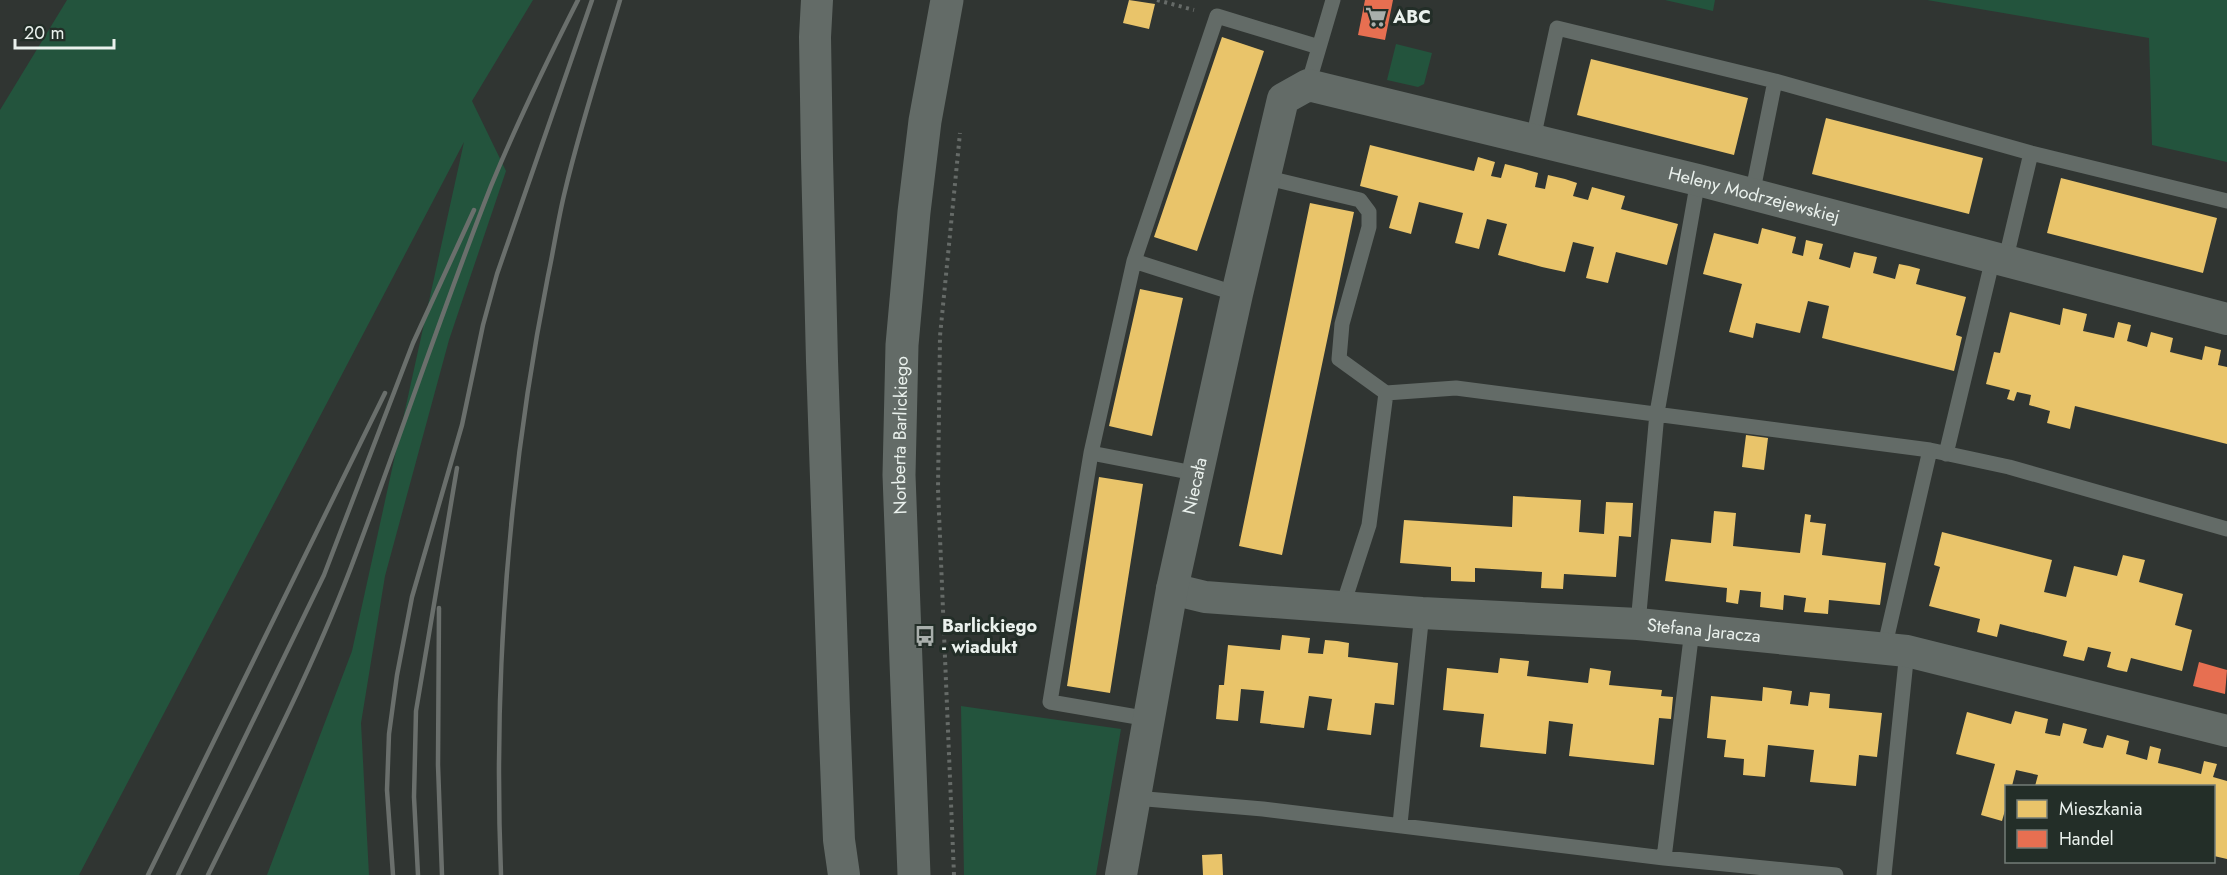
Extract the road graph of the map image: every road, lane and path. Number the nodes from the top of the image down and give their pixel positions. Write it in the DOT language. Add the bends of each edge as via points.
graph roads {
  1 [pos="817,0"];
  2 [pos="947,0"];
  3 [pos="1157,0"];
  4 [pos="1334,0"];
  5 [pos="1217,16"];
  6 [pos="1319,47"];
  7 [pos="1776,81"];
  8 [pos="1295,92"];
  9 [pos="960,130"];
  10 [pos="1533,140"];
  11 [pos="2031,153"];
  12 [pos="1264,177"];
  13 [pos="1698,180"];
  14 [pos="1752,195"];
  15 [pos="2227,201"];
  16 [pos="1999,260"];
  17 [pos="1134,261"];
  18 [pos="1237,294"];
  19 [pos="2227,319"];
  20 [pos="1386,393"];
  21 [pos="1657,413"];
  22 [pos="1930,450"];
  23 [pos="1091,453"];
  24 [pos="1946,454"];
  25 [pos="1198,474"];
  26 [pos="2227,529"];
  27 [pos="1172,589"];
  28 [pos="1342,608"];
  29 [pos="1422,613"];
  30 [pos="1638,624"];
  31 [pos="1692,630"];
  32 [pos="1895,650"];
  33 [pos="1149,719"];
  34 [pos="2227,731"];
  35 [pos="1135,798"];
  36 [pos="1400,824"];
  37 [pos="1664,858"];
  38 [pos="1723,869"];
  39 [pos="844,875"];
  40 [pos="914,875"];
  41 [pos="954,875"];
  42 [pos="1122,875"];
  43 [pos="1836,875"];
  44 [pos="1884,875"];
  1 -- 39 [label="street" via="816,158 838,816"];
  2 -- 40 [label="street, Norberta Barlickiego" via="925,121 901,368 899,475"];
  3 -- 5 [label="path"];
  4 -- 6 [label="lane"];
  5 -- 6 [label="lane"];
  5 -- 17 [label="lane"];
  6 -- 8 [label="lane"];
  7 -- 10 [label="lane" via="1557,28"];
  7 -- 11 [label="lane"];
  7 -- 14 [label="lane"];
  8 -- 10 [label="street, Heleny Modrzejewskiej"];
  8 -- 12 [label="street, Niecała"];
  9 -- 41 [label="path" via="940,336 938,489"];
  10 -- 13 [label="street, Heleny Modrzejewskiej"];
  11 -- 15 [label="lane"];
  11 -- 16 [label="lane"];
  12 -- 18 [label="street, Niecała"];
  12 -- 20 [label="lane" via="1360,200 1369,212 1369,227 1342,324 1339,359"];
  13 -- 14 [label="street, Heleny Modrzejewskiej"];
  13 -- 21 [label="lane"];
  14 -- 16 [label="street, Heleny Modrzejewskiej"];
  16 -- 19 [label="street, Heleny Modrzejewskiej"];
  16 -- 24 [label="lane"];
  17 -- 18 [label="lane"];
  17 -- 23 [label="lane"];
  18 -- 25 [label="street, Niecała"];
  20 -- 21 [label="lane" via="1456,388"];
  20 -- 28 [label="lane" via="1369,525"];
  21 -- 22 [label="lane"];
  21 -- 30 [label="lane"];
  22 -- 24 [label="lane"];
  22 -- 32 [label="lane"];
  23 -- 25 [label="lane"];
  23 -- 33 [label="lane" via="1050,702"];
  24 -- 26 [label="lane" via="2009,467"];
  25 -- 27 [label="street, Niecała"];
  27 -- 28 [label="street, Stefana Jaracza" via="1204,597"];
  27 -- 33 [label="street, Niecała"];
  28 -- 29 [label="street, Stefana Jaracza"];
  29 -- 30 [label="street, Stefana Jaracza"];
  29 -- 36 [label="lane"];
  30 -- 31 [label="street, Stefana Jaracza"];
  31 -- 32 [label="street, Stefana Jaracza"];
  31 -- 37 [label="lane"];
  32 -- 34 [label="street, Stefana Jaracza"];
  32 -- 44 [label="lane"];
  33 -- 35 [label="street, Niecała"];
  35 -- 36 [label="lane"];
  35 -- 42 [label="street, Niecała"];
  36 -- 37 [label="lane"];
  37 -- 38 [label="lane"];
  38 -- 43 [label="lane"];
}
